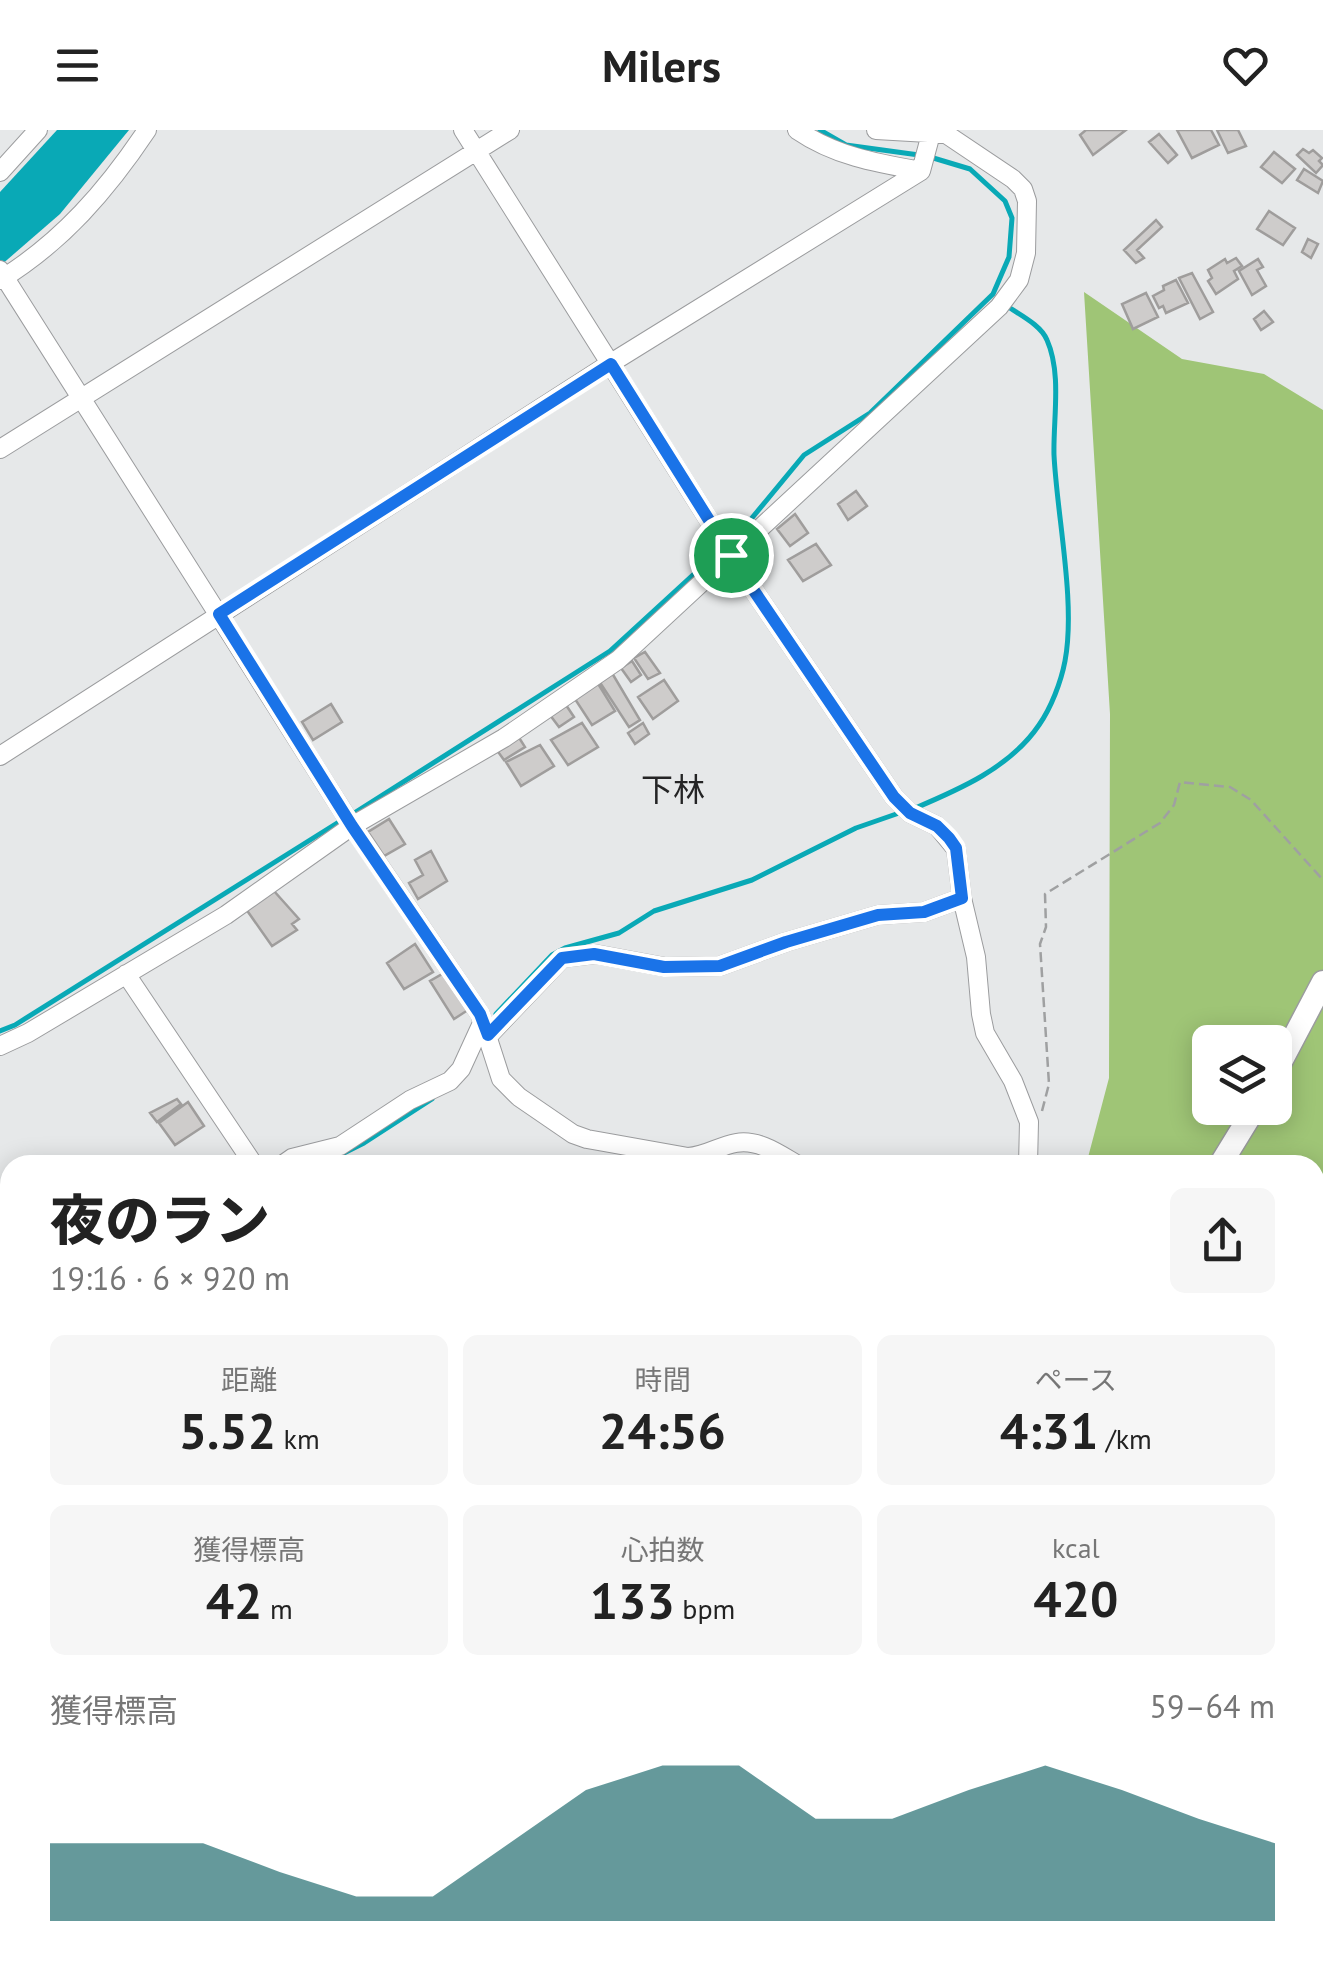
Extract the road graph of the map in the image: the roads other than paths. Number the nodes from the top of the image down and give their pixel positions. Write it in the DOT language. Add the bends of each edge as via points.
graph roads {
  1 [pos="38,130"];
  2 [pos="147,130"];
  3 [pos="463,130"];
  4 [pos="510,130"];
  5 [pos="797,130"];
  6 [pos="876,130"];
  7 [pos="927,149"];
  8 [pos="477,151"];
  9 [pos="0,172"];
  10 [pos="2,275"];
  11 [pos="611,364"];
  12 [pos="81,398"];
  13 [pos="0,449"];
  14 [pos="727,549"];
  15 [pos="219,614"];
  16 [pos="0,756"];
  17 [pos="348,820"];
  18 [pos="962,898"];
  19 [pos="126,974"];
  20 [pos="1323,982"];
  21 [pos="486,1028"];
  22 [pos="1292,1041"];
  23 [pos="0,1046"];
  24 [pos="1245,1125"];
  25 [pos="247,1155"];
  26 [pos="304,1155"];
  27 [pos="675,1155"];
  28 [pos="706,1155"];
  29 [pos="778,1155"];
  30 [pos="1028,1155"];
  31 [pos="1226,1155"];
  1 -- 9 [label="street"];
  2 -- 10 [label="street" via="96,200 52,244"];
  3 -- 8 [label="street"];
  4 -- 8 [label="street"];
  5 -- 7 [label="street" via="822,148 862,160"];
  6 -- 7 [label="street"];
  7 -- 11 [label="street"];
  7 -- 14 [label="street" via="946,134 1022,189 1026,254 1019,280 1003,302"];
  8 -- 11 [label="street"];
  8 -- 12 [label="street"];
  10 -- 12 [label="street"];
  11 -- 14 [label="street"];
  11 -- 15 [label="street"];
  12 -- 13 [label="street"];
  12 -- 15 [label="street"];
  14 -- 17 [label="street" via="618,660 504,738"];
  14 -- 18 [label="street" via="894,797 956,848"];
  15 -- 16 [label="street"];
  15 -- 17 [label="street"];
  17 -- 19 [label="street" via="226,915"];
  17 -- 21 [label="street"];
  18 -- 21 [label="street" via="924,912 878,915 720,966 664,967 594,954 562,958"];
  18 -- 30 [label="street" via="985,1033 1029,1122"];
  19 -- 23 [label="street"];
  19 -- 25 [label="street"];
  20 -- 22 [label="street"];
  21 -- 26 [label="street" via="456,1077 340,1146"];
  21 -- 27 [label="street" via="508,1088 572,1134"];
  24 -- 31 [label="street"];
  28 -- 29 [label="street" via="736,1143"];
}
